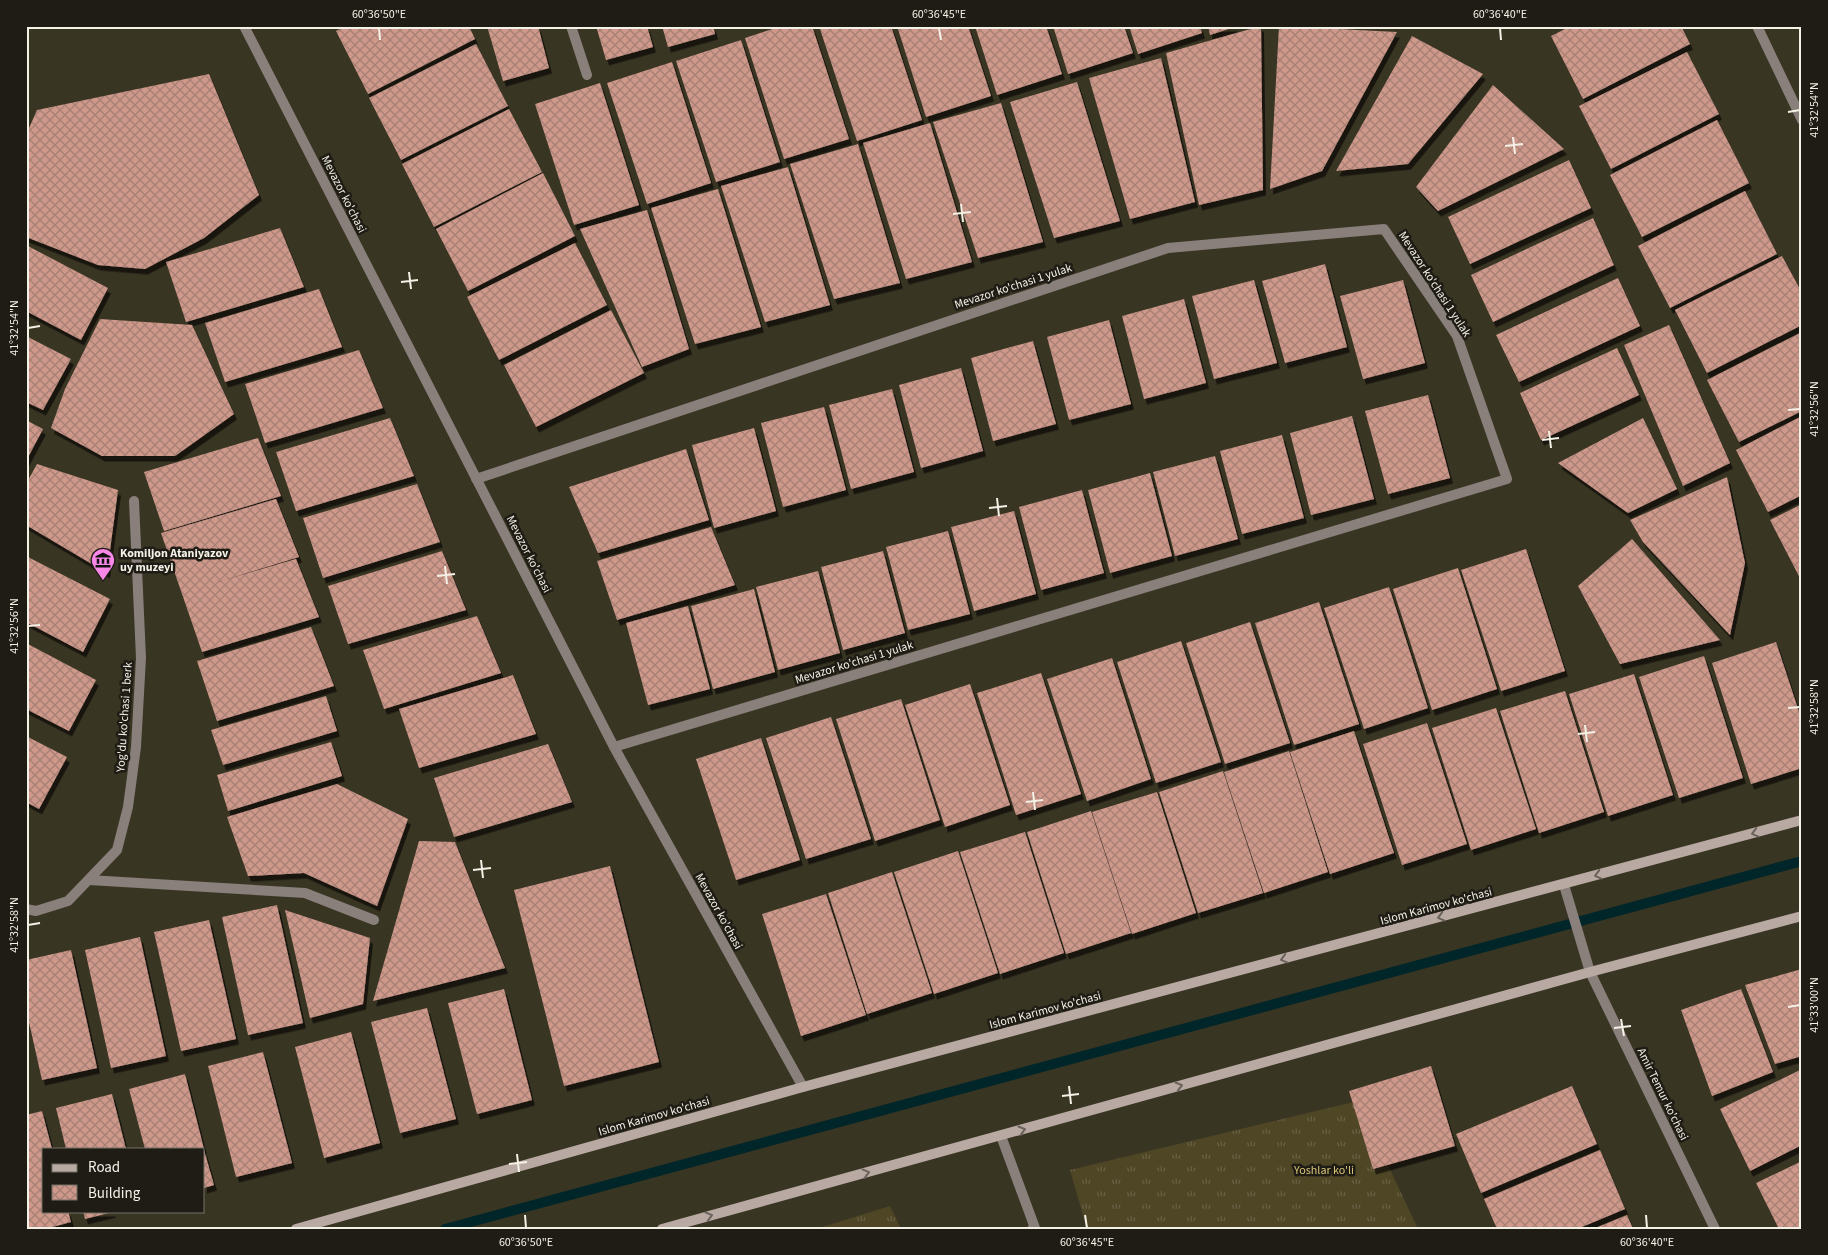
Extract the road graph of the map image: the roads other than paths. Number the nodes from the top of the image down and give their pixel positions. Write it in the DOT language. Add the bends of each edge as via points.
graph roads {
  1 [pos="244,26"];
  2 [pos="571,26"];
  3 [pos="1757,26"];
  4 [pos="587,75"];
  5 [pos="1802,120"];
  6 [pos="476,479"];
  7 [pos="134,501"];
  8 [pos="614,747"];
  9 [pos="1802,820"];
  10 [pos="89,880"];
  11 [pos="1564,884"];
  12 [pos="26,909"];
  13 [pos="1802,916"];
  14 [pos="374,920"];
  15 [pos="1590,972"];
  16 [pos="803,1087"];
  17 [pos="1001,1136"];
  18 [pos="296,1229"];
  19 [pos="662,1229"];
  20 [pos="1032,1229"];
  21 [pos="1715,1229"];
  1 -- 6 [label="street, Mevazor ko'chasi"];
  2 -- 4 [label="street"];
  3 -- 5 [label="street"];
  6 -- 8 [label="street, Mevazor ko'chasi"];
  6 -- 8 [label="street, Mevazor ko'chasi 1 yulak" via="1168,248 1384,229 1457,336 1507,479"];
  7 -- 10 [label="street, Yog'du ko'chasi 1 berk" via="141,658 136,747 128,807 117,850"];
  8 -- 16 [label="street, Mevazor ko'chasi"];
  9 -- 11 [label="main road, Islom Karimov ko'chasi, one-way"];
  10 -- 12 [label="street, Yog'du ko'chasi 1 berk" via="68,901 36,911"];
  10 -- 14 [label="street" via="304,893"];
  11 -- 15 [label="street, Amir Temur ko'chasi"];
  11 -- 16 [label="main road, Islom Karimov ko'chasi, one-way"];
  13 -- 15 [label="main road"];
  17 -- 15 [label="main road, one-way"];
  15 -- 21 [label="street, Amir Temur ko'chasi"];
  16 -- 18 [label="main road, Islom Karimov ko'chasi"];
  19 -- 17 [label="main road, one-way"];
  17 -- 20 [label="street" via="1035,1228"];
}
